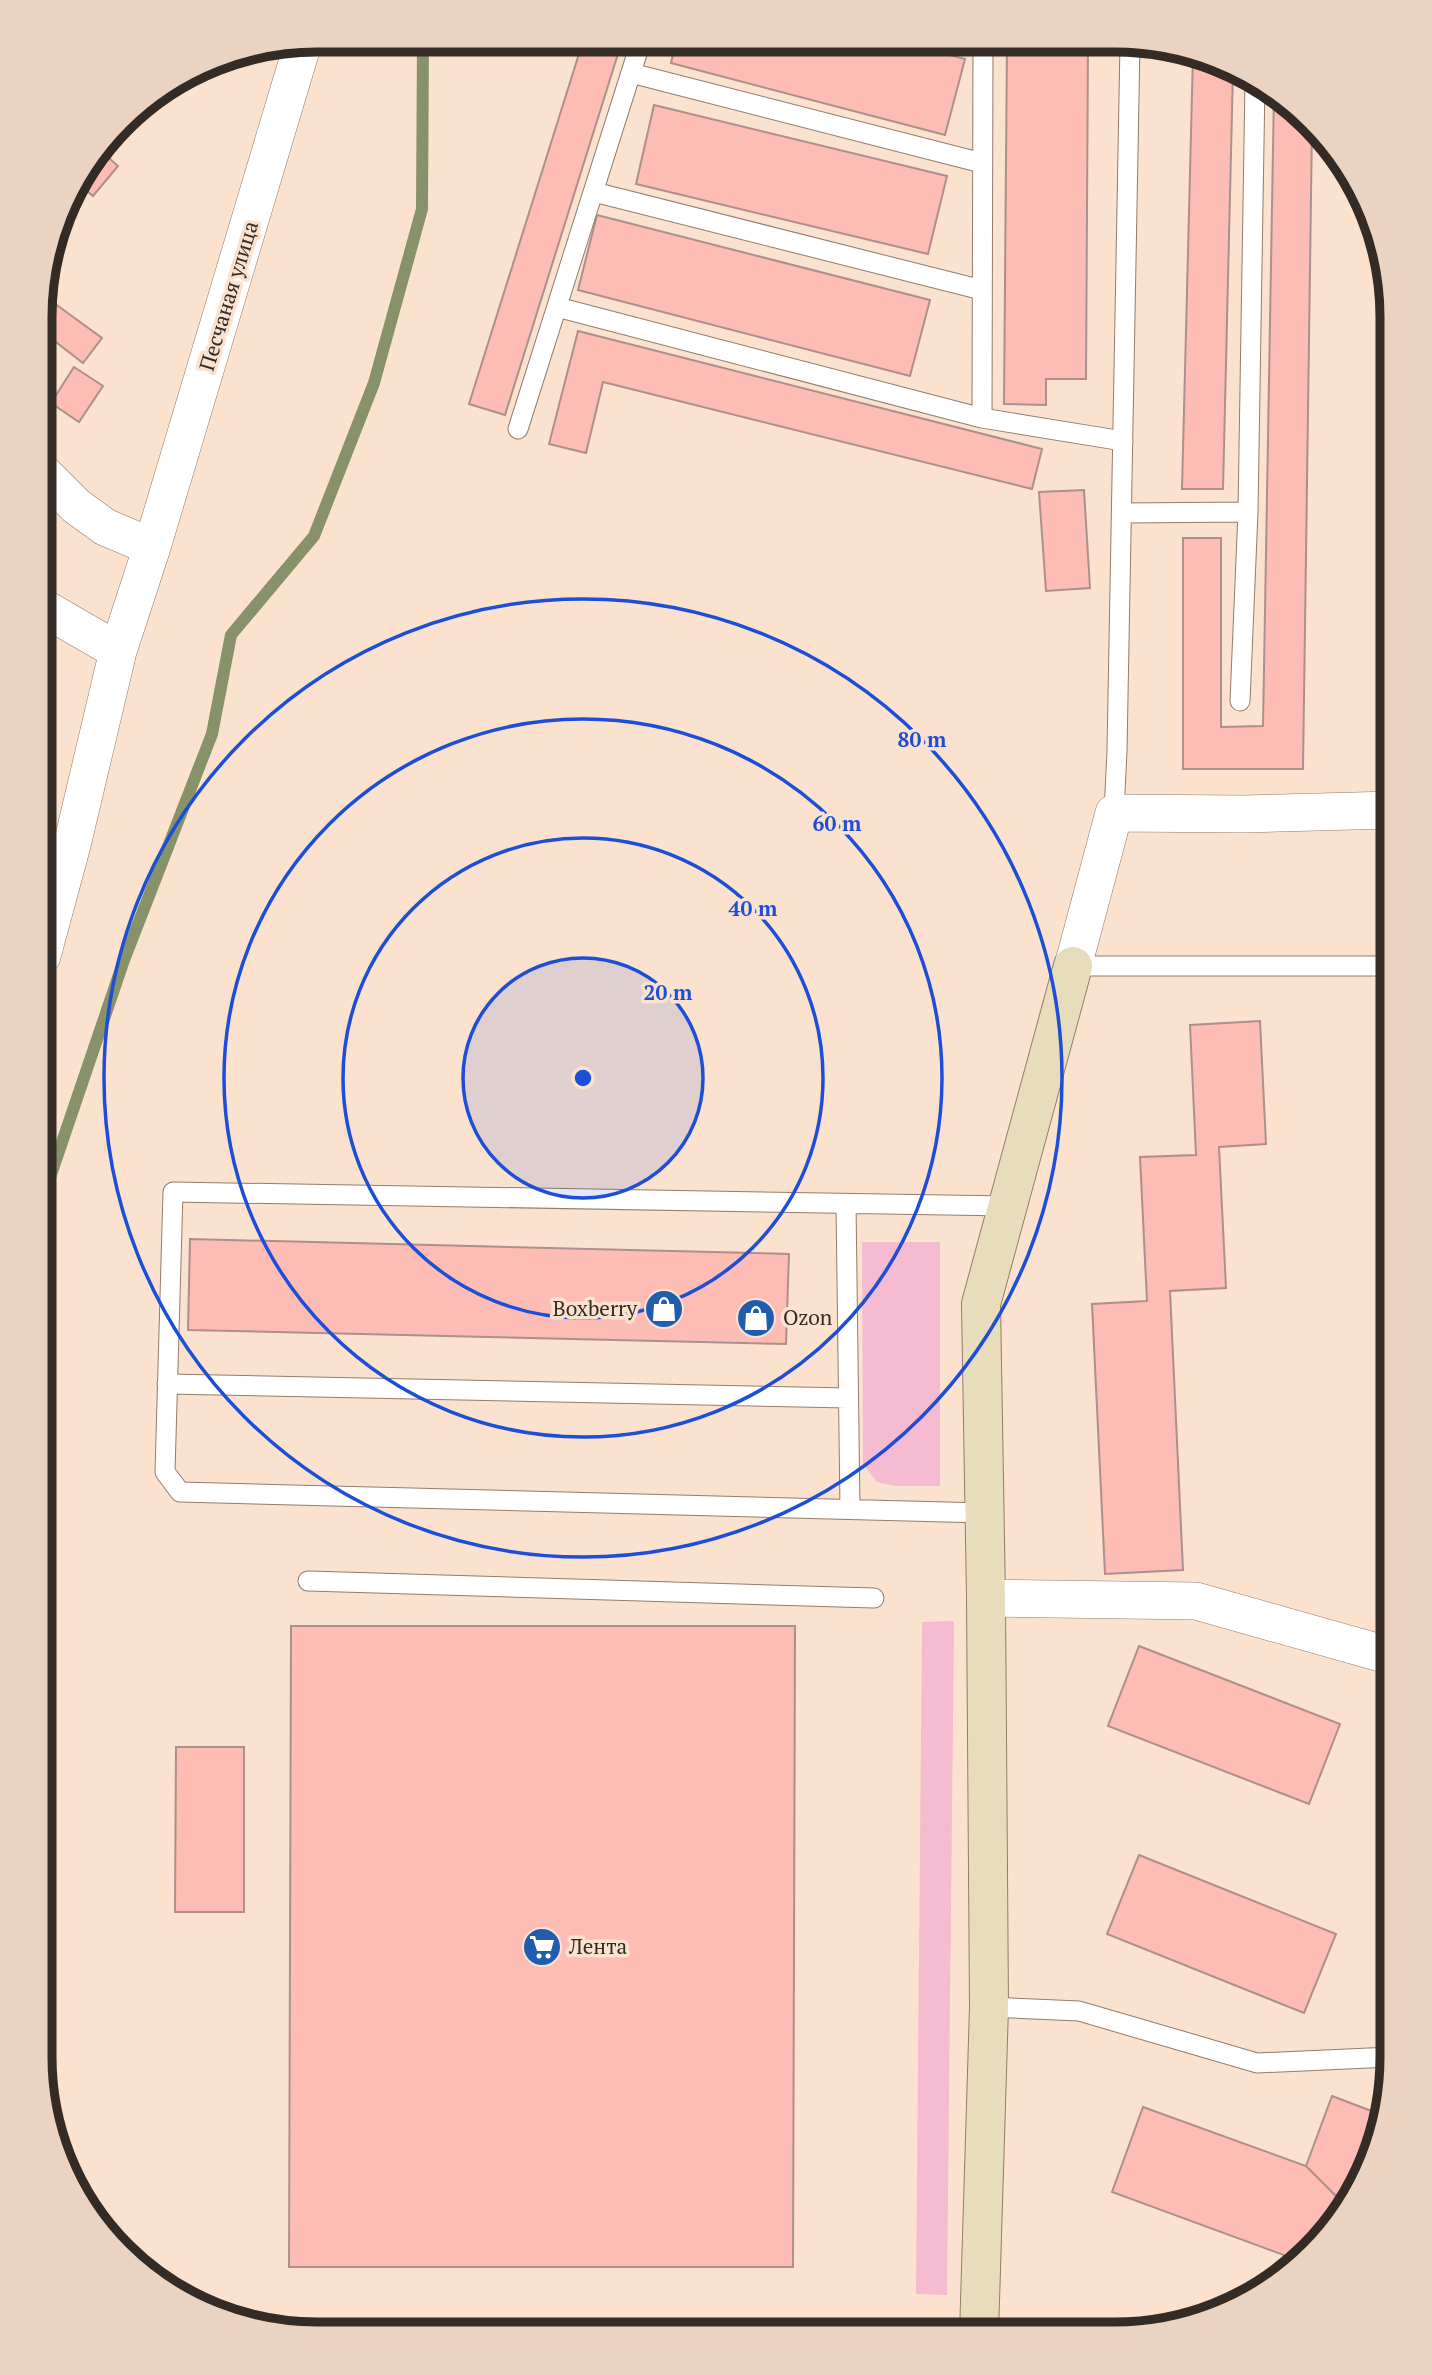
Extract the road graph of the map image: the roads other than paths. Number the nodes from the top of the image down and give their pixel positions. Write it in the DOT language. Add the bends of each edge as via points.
graph roads {
  1 [pos="638,52"];
  2 [pos="983,52"];
  3 [pos="300,53"];
  4 [pos="1130,53"];
  5 [pos="631,73"];
  6 [pos="1255,93"];
  7 [pos="982,163"];
  8 [pos="594,192"];
  9 [pos="982,290"];
  10 [pos="557,307"];
  11 [pos="982,418"];
  12 [pos="518,429"];
  13 [pos="1123,442"];
  14 [pos="52,482"];
  15 [pos="1248,512"];
  16 [pos="1122,513"];
  17 [pos="152,547"];
  18 [pos="52,613"];
  19 [pos="118,651"];
  20 [pos="1241,701"];
  21 [pos="1380,810"];
  22 [pos="1114,813"];
  23 [pos="57,842"];
  24 [pos="52,880"];
  25 [pos="1380,965"];
  26 [pos="1073,966"];
  27 [pos="846,1204"];
  28 [pos="1007,1206"];
  29 [pos="167,1384"];
  30 [pos="848,1398"];
  31 [pos="850,1509"];
  32 [pos="985,1513"];
  33 [pos="308,1581"];
  34 [pos="874,1598"];
  35 [pos="986,1598"];
  36 [pos="1380,1653"];
  37 [pos="989,2007"];
  38 [pos="1380,2057"];
  39 [pos="979,2322"];
  1 -- 5 [label="lane"];
  2 -- 7 [label="lane"];
  3 -- 17 [label="street, Песчаная улица"];
  4 -- 13 [label="lane"];
  5 -- 7 [label="lane"];
  5 -- 8 [label="lane"];
  6 -- 15 [label="lane"];
  7 -- 9 [label="lane"];
  8 -- 9 [label="lane"];
  8 -- 10 [label="lane"];
  9 -- 11 [label="lane"];
  10 -- 11 [label="lane"];
  10 -- 12 [label="lane"];
  11 -- 13 [label="lane"];
  13 -- 16 [label="lane"];
  14 -- 17 [label="street" via="105,527"];
  15 -- 16 [label="lane"];
  15 -- 20 [label="lane"];
  16 -- 22 [label="lane"];
  17 -- 19 [label="street, Песчаная улица"];
  18 -- 19 [label="street"];
  19 -- 23 [label="street, Песчаная улица"];
  21 -- 22 [label="street"];
  22 -- 26 [label="street"];
  23 -- 24 [label="street, Песчаная улица"];
  25 -- 26 [label="lane"];
  26 -- 28 [label="street"];
  27 -- 28 [label="lane"];
  27 -- 29 [label="lane" via="173,1192"];
  27 -- 30 [label="lane"];
  28 -- 32 [label="street" via="981,1304"];
  29 -- 30 [label="lane"];
  29 -- 31 [label="lane" via="164,1472 180,1492"];
  30 -- 31 [label="lane"];
  31 -- 32 [label="lane"];
  32 -- 35 [label="street"];
  33 -- 34 [label="lane"];
  35 -- 36 [label="street" via="1196,1601"];
  35 -- 37 [label="street"];
  37 -- 38 [label="lane" via="1079,2011 1257,2063"];
  37 -- 39 [label="street"];
}
